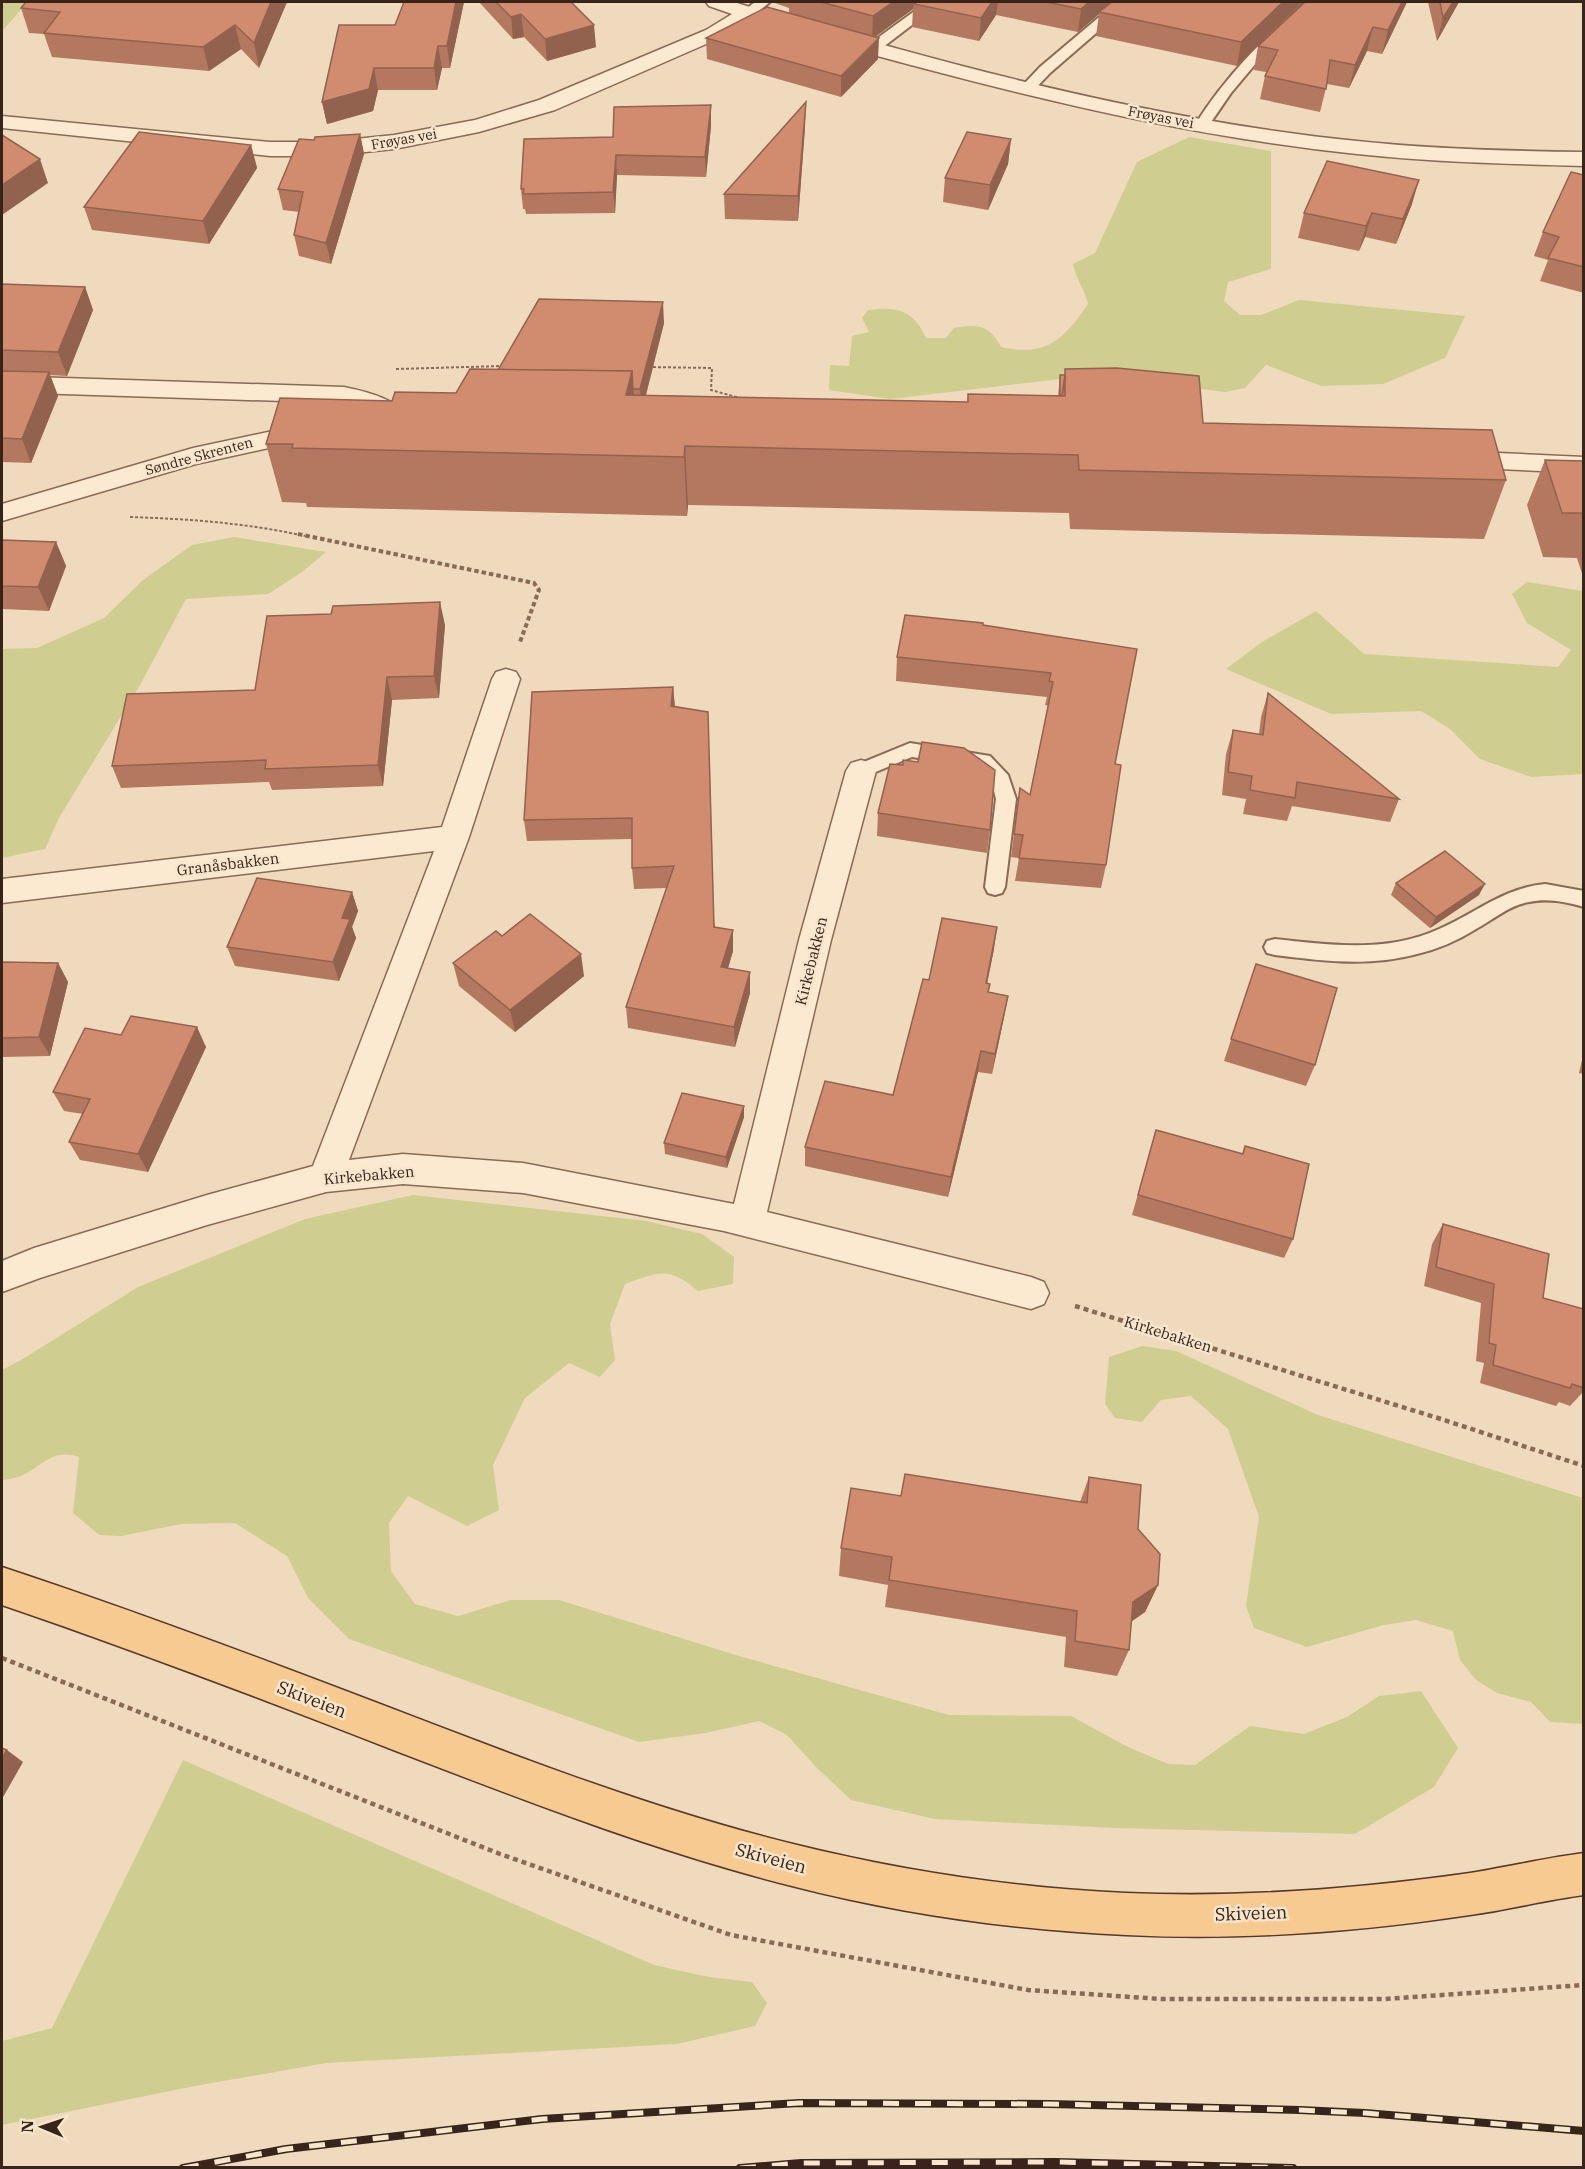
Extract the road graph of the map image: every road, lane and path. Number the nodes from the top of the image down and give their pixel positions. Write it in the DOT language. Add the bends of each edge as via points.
graph roads {
  1 [pos="716,2"];
  2 [pos="935,2"];
  3 [pos="1125,2"];
  4 [pos="1313,2"];
  5 [pos="755,7"];
  6 [pos="873,48"];
  7 [pos="1028,88"];
  8 [pos="2,122"];
  9 [pos="1202,125"];
  10 [pos="1584,159"];
  11 [pos="509,365"];
  12 [pos="647,367"];
  13 [pos="390,369"];
  14 [pos="2,384"];
  15 [pos="742,399"];
  16 [pos="367,424"];
  17 [pos="335,427"];
  18 [pos="1437,459"];
  19 [pos="1584,465"];
  20 [pos="2,513"];
  21 [pos="120,517"];
  22 [pos="506,679"];
  23 [pos="861,771"];
  24 [pos="454,837"];
  25 [pos="995,887"];
  26 [pos="2,891"];
  27 [pos="1584,899"];
  28 [pos="1275,947"];
  29 [pos="326,1177"];
  30 [pos="747,1222"];
  31 [pos="2,1277"];
  32 [pos="1031,1293"];
  33 [pos="1584,1466"];
  34 [pos="2,1586"];
  35 [pos="1582,1874"];
  1 -- 5 [label="street, Frøyas vei"];
  2 -- 6 [label="lane"];
  3 -- 7 [label="lane"];
  4 -- 9 [label="lane" via="1264,44 1217,98"];
  5 -- 6 [label="street, Frøyas vei"];
  5 -- 8 [label="street, Frøyas vei" via="713,34 547,105 479,126 394,142 290,150"];
  6 -- 7 [label="street, Frøyas vei"];
  7 -- 9 [label="street, Frøyas vei"];
  9 -- 10 [label="street, Frøyas vei" via="1395,151"];
  11 -- 13 [label="path"];
  12 -- 15 [label="path" via="712,368 711,390"];
  14 -- 16 [label="street" via="345,395 367,399 410,421"];
  17 -- 20 [label="street, Søndre Skrenten" via="244,444"];
  18 -- 19 [label="street"];
  21 -- 22 [label="path" via="255,525 534,583 538,596"];
  22 -- 24 [label="street"];
  23 -- 25 [label="lane" via="910,750 983,761 1001,780 1006,799"];
  23 -- 30 [label="street, Kirkebakken" via="815,940"];
  24 -- 26 [label="street, Granåsbakken"];
  24 -- 29 [label="street"];
  27 -- 28 [label="lane" via="1553,891 1524,894 1502,902 1434,941 1392,951 1349,954"];
  29 -- 30 [label="street, Kirkebakken" via="403,1169 524,1178"];
  29 -- 31 [label="street, Kirkebakken" via="207,1210"];
  30 -- 32 [label="street, Kirkebakken"];
  32 -- 33 [label="path, Kirkebakken"];
  34 -- 35 [label="main road, Skiveien" via="693,1838 879,1885 987,1902 1125,1914 1238,1914 1347,1909 1473,1894"];
}
